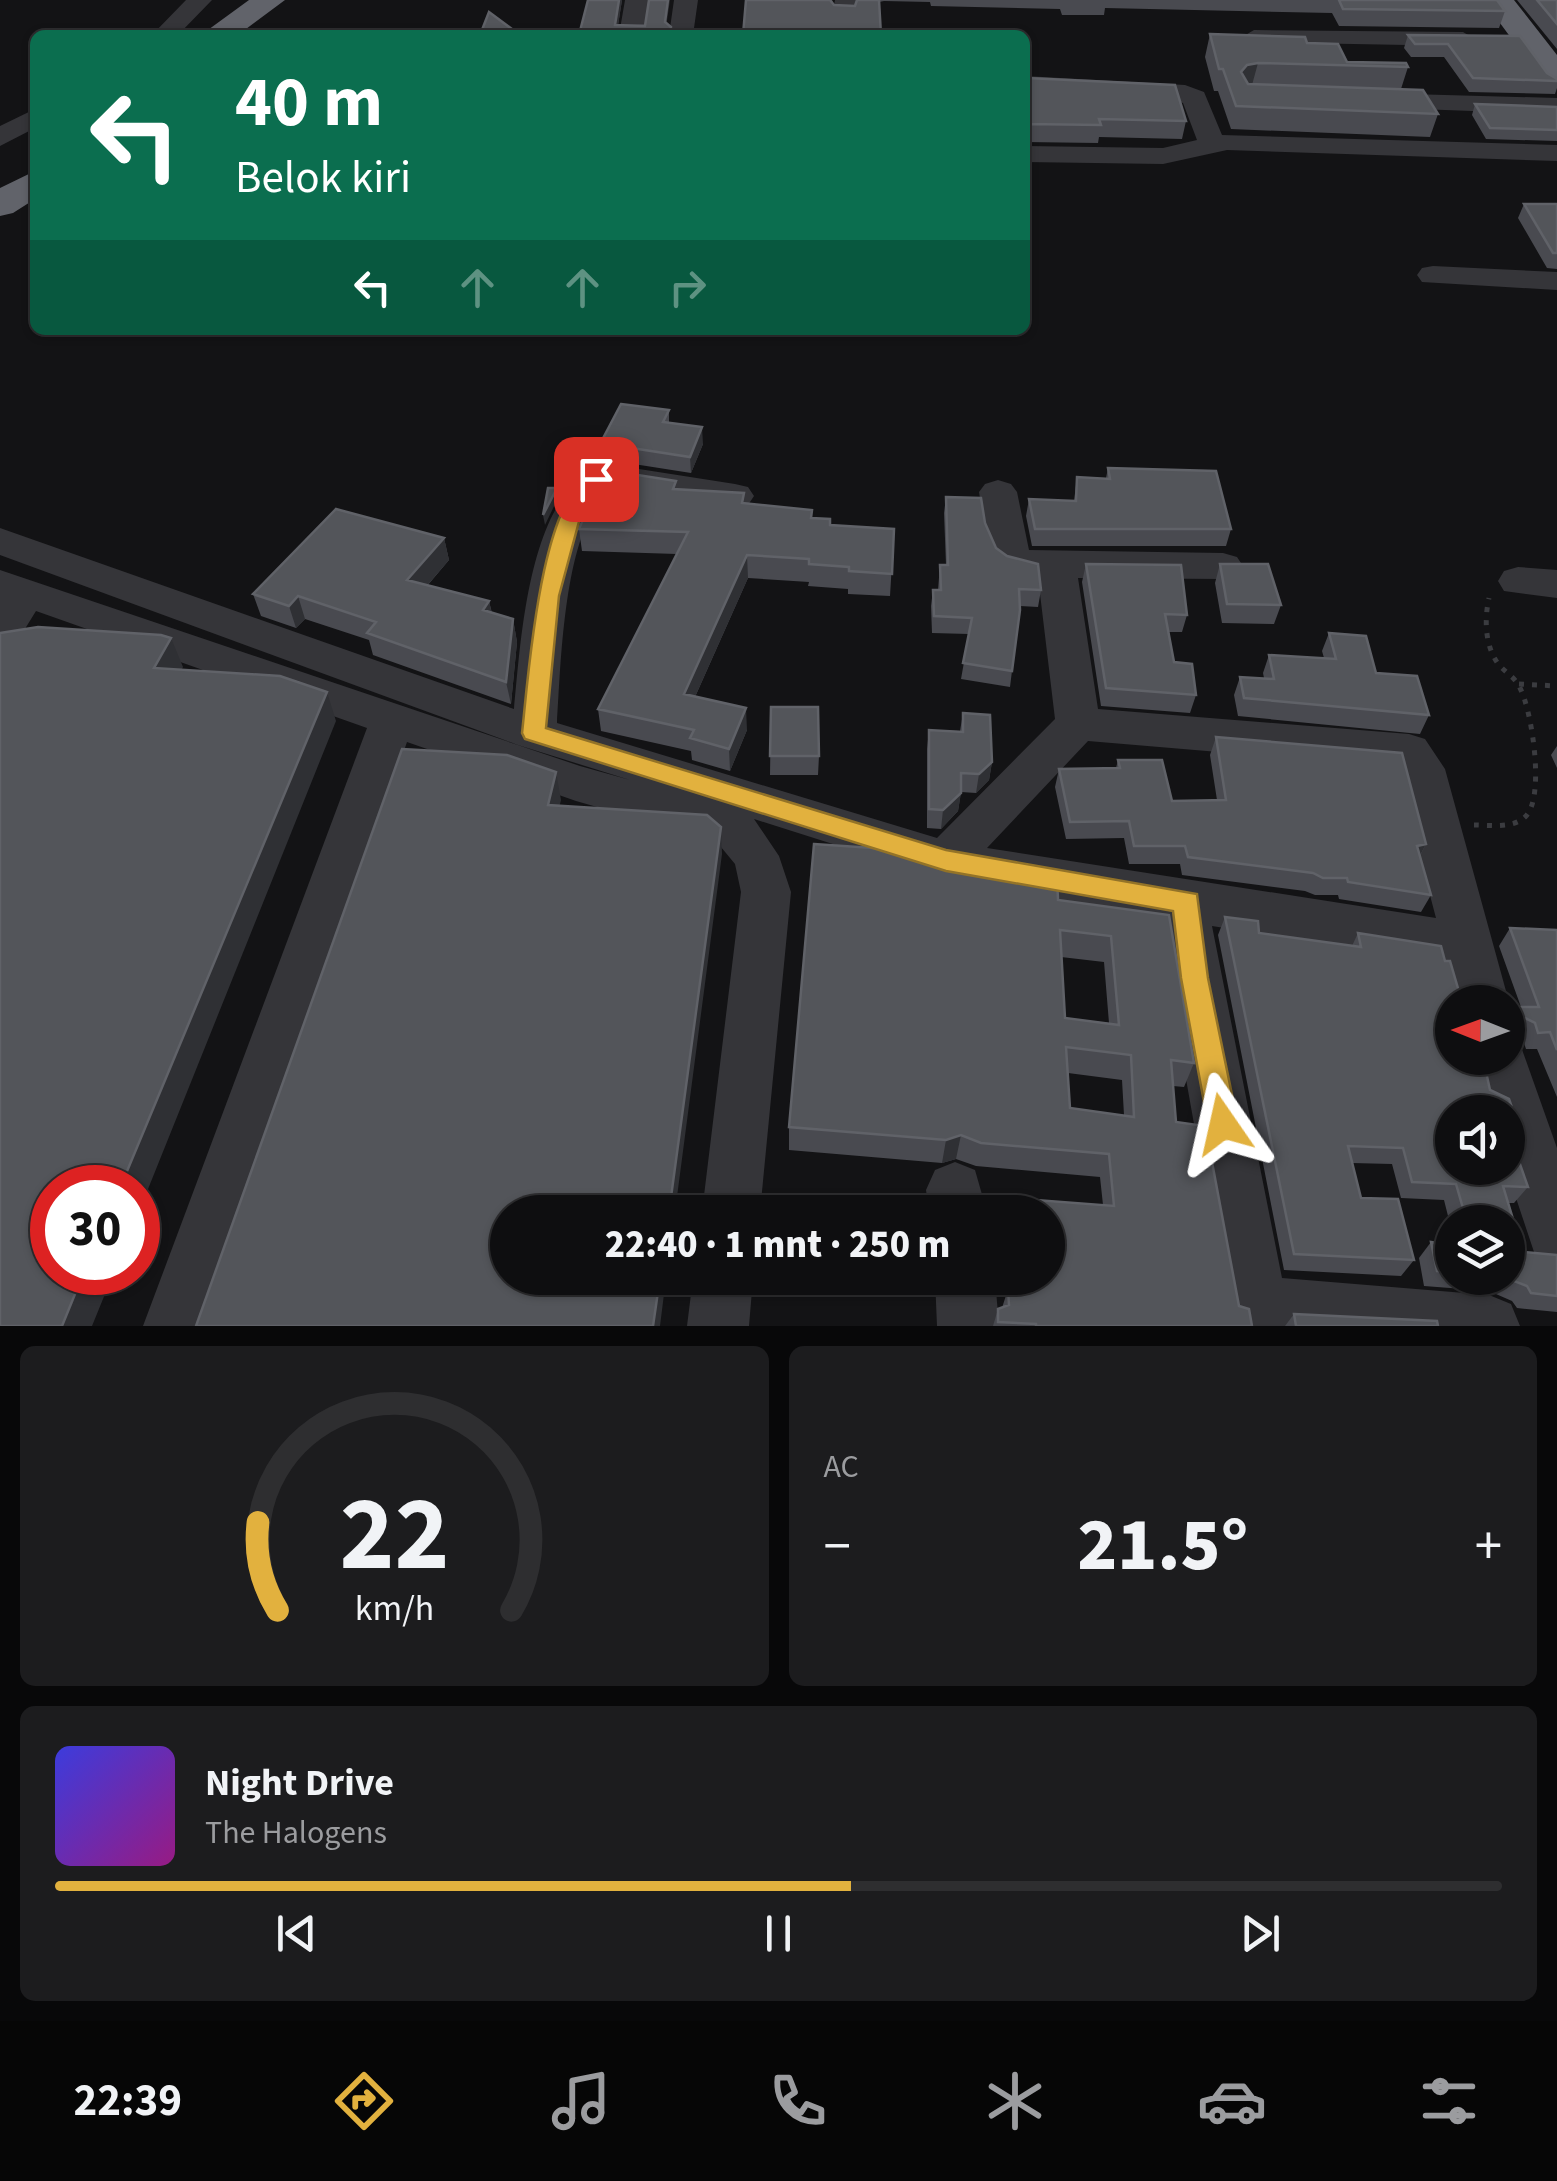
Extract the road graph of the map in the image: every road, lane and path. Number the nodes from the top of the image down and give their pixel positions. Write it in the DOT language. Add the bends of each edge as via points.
graph roads {
  1 [pos="200,0"];
  2 [pos="637,0"];
  3 [pos="686,0"];
  4 [pos="1498,0"];
  5 [pos="1510,0"];
  6 [pos="283,4"];
  7 [pos="169,30"];
  8 [pos="228,30"];
  9 [pos="260,30"];
  10 [pos="632,30"];
  11 [pos="682,30"];
  12 [pos="1254,37"];
  13 [pos="1528,39"];
  14 [pos="1557,59"];
  15 [pos="1557,77"];
  16 [pos="1030,84"];
  17 [pos="1350,100"];
  18 [pos="1557,106"];
  19 [pos="30,120"];
  20 [pos="0,138"];
  21 [pos="1211,142"];
  22 [pos="1557,153"];
  23 [pos="1030,154"];
  24 [pos="30,157"];
  25 [pos="0,178"];
  26 [pos="30,185"];
  27 [pos="0,206"];
  28 [pos="1433,275"];
  29 [pos="1557,281"];
  30 [pos="998,492"];
  31 [pos="735,496"];
  32 [pos="0,541"];
  33 [pos="1056,564"];
  34 [pos="1223,566"];
  35 [pos="1537,583"];
  36 [pos="14,588"];
  37 [pos="129,628"];
  38 [pos="0,635"];
  39 [pos="0,645"];
  40 [pos="1519,684"];
  41 [pos="1557,686"];
  42 [pos="392,721"];
  43 [pos="1078,724"];
  44 [pos="534,733"];
  45 [pos="1437,819"];
  46 [pos="946,860"];
  47 [pos="1187,902"];
  48 [pos="1468,944"];
  49 [pos="1479,985"];
  50 [pos="1505,1075"];
  51 [pos="732,1195"];
  52 [pos="1557,1237"];
  53 [pos="721,1295"];
  54 [pos="966,1295"];
  55 [pos="1260,1316"];
  56 [pos="174,1326"];
  57 [pos="718,1326"];
  58 [pos="968,1326"];
  59 [pos="1489,1326"];
  1 -- 7 [label="street"];
  2 -- 10 [label="street"];
  3 -- 11 [label="street"];
  4 -- 13 [label="highway"];
  5 -- 14 [label="highway"];
  6 -- 8 [label="highway"];
  6 -- 9 [label="highway"];
  12 -- 13 [label="street"];
  13 -- 15 [label="highway"];
  16 -- 21 [label="street" via="1176,91 1195,98"];
  17 -- 18 [label="street"];
  19 -- 20 [label="street"];
  21 -- 22 [label="street"];
  21 -- 23 [label="street" via="1163,156"];
  24 -- 25 [label="highway"];
  26 -- 27 [label="highway"];
  28 -- 29 [label="street"];
  30 -- 33 [label="street" via="1009,555 1021,563"];
  31 -- 44 [label="street" via="607,476 584,489 574,501 548,596"];
  32 -- 44 [label="street"];
  33 -- 34 [label="street"];
  33 -- 43 [label="street"];
  35 -- 40 [label="path" via="1487,599 1498,663"];
  36 -- 37 [label="street"];
  36 -- 38 [label="street"];
  37 -- 39 [label="street"];
  37 -- 42 [label="street"];
  40 -- 41 [label="path"];
  40 -- 45 [label="path" via="1532,732 1535,800 1529,815 1514,824"];
  42 -- 51 [label="street" via="732,828 751,846 763,866 766,892"];
  42 -- 56 [label="street"];
  43 -- 45 [label="street" via="1410,751"];
  43 -- 46 [label="street"];
  44 -- 46 [label="street"];
  45 -- 48 [label="street"];
  46 -- 47 [label="street"];
  47 -- 48 [label="street"];
  47 -- 55 [label="street" via="1194,978"];
  48 -- 49 [label="street"];
  50 -- 52 [label="street"];
  53 -- 57 [label="street"];
  54 -- 58 [label="street"];
  55 -- 59 [label="street"];
}
